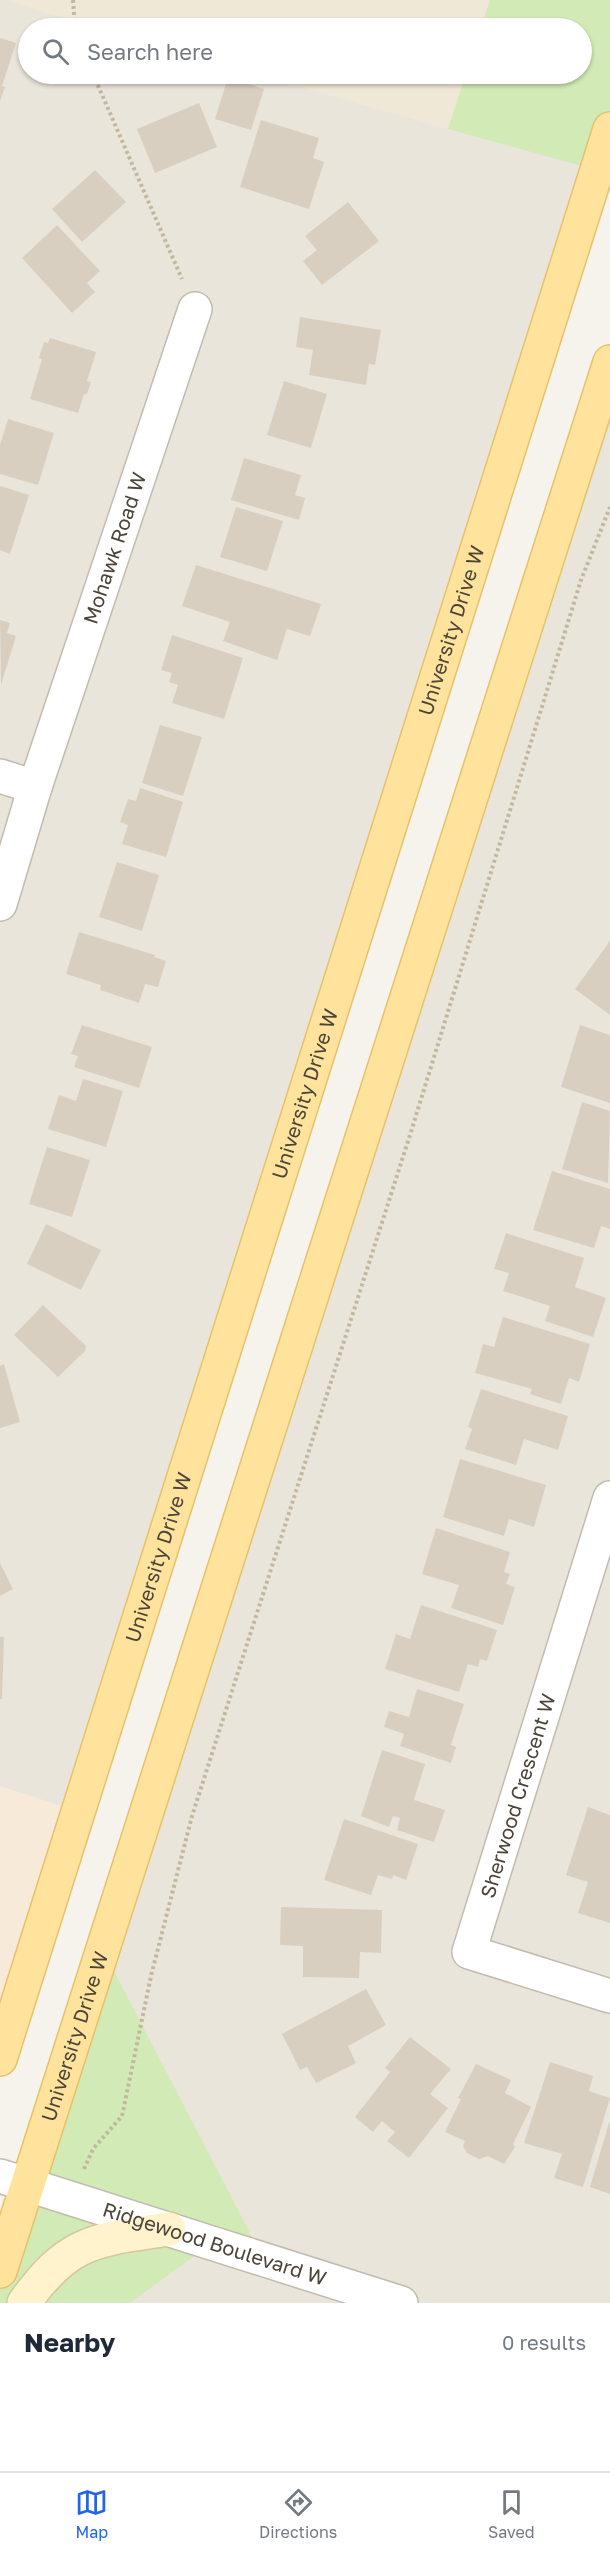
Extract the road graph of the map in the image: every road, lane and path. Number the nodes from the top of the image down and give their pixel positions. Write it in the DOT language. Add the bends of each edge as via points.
graph roads {
  1 [pos="73,0"];
  2 [pos="74,18"];
  3 [pos="97,84"];
  4 [pos="610,129"];
  5 [pos="195,309"];
  6 [pos="610,362"];
  7 [pos="610,507"];
  8 [pos="0,776"];
  9 [pos="36,788"];
  10 [pos="0,904"];
  11 [pos="610,1498"];
  12 [pos="610,1996"];
  13 [pos="0,2060"];
  14 [pos="13,2180"];
  15 [pos="70,2198"];
  16 [pos="168,2229"];
  17 [pos="0,2271"];
  18 [pos="24,2303"];
  19 [pos="401,2303"];
  1 -- 2 [label="path"];
  3 -- 5 [label="path"];
  4 -- 13 [label="main road, University Drive W"];
  5 -- 9 [label="street, Mohawk Road W"];
  6 -- 14 [label="main road, University Drive W"];
  7 -- 15 [label="path" via="581,580 410,1135 192,1816 151,1976 122,2116 93,2149"];
  8 -- 9 [label="street"];
  9 -- 10 [label="street, Mohawk Road W"];
  11 -- 12 [label="street, Sherwood Crescent W" via="469,1952"];
  14 -- 15 [label="street, Ridgewood Boulevard W"];
  14 -- 17 [label="main road, University Drive W"];
  15 -- 16 [label="street, Ridgewood Boulevard W"];
  16 -- 18 [label="main road" via="99,2240 69,2254"];
  16 -- 19 [label="street, Ridgewood Boulevard W"];
}
